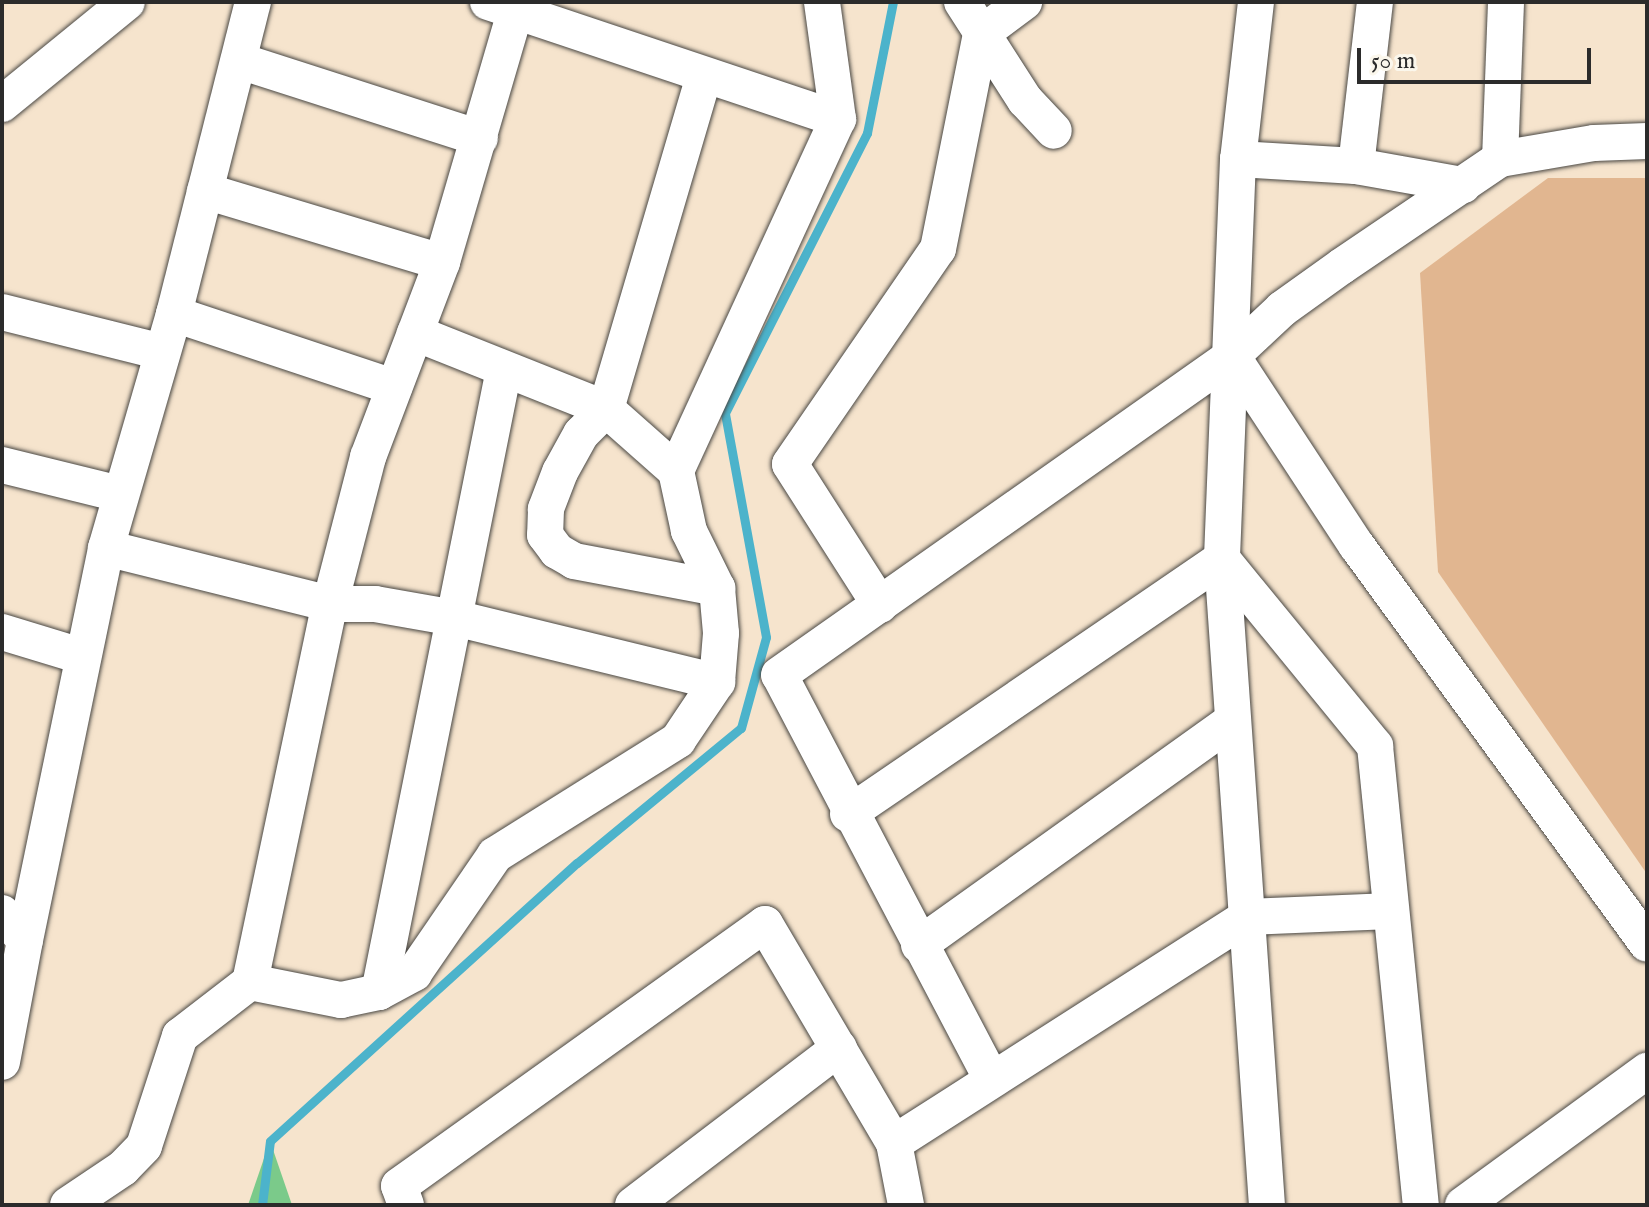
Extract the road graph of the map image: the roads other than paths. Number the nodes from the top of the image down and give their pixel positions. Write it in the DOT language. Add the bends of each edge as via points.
graph roads {
  1 [pos="127,2"];
  2 [pos="253,2"];
  3 [pos="822,2"];
  4 [pos="962,2"];
  5 [pos="1024,2"];
  6 [pos="1256,2"];
  7 [pos="1375,2"];
  8 [pos="1506,2"];
  9 [pos="507,5"];
  10 [pos="981,34"];
  11 [pos="240,61"];
  12 [pos="704,76"];
  13 [pos="2,104"];
  14 [pos="838,119"];
  15 [pos="1054,131"];
  16 [pos="480,138"];
  17 [pos="1647,141"];
  18 [pos="1238,159"];
  19 [pos="1500,159"];
  20 [pos="1356,166"];
  21 [pos="1463,185"];
  22 [pos="205,191"];
  23 [pos="442,262"];
  24 [pos="2,312"];
  25 [pos="174,314"];
  26 [pos="415,333"];
  27 [pos="162,352"];
  28 [pos="1232,356"];
  29 [pos="504,369"];
  30 [pos="394,387"];
  31 [pos="606,409"];
  32 [pos="2,465"];
  33 [pos="676,471"];
  34 [pos="120,494"];
  35 [pos="106,548"];
  36 [pos="1222,559"];
  37 [pos="717,588"];
  38 [pos="330,604"];
  39 [pos="880,605"];
  40 [pos="455,618"];
  41 [pos="2,632"];
  42 [pos="81,656"];
  43 [pos="717,682"];
  44 [pos="1233,720"];
  45 [pos="848,814"];
  46 [pos="1391,911"];
  47 [pos="2,913"];
  48 [pos="1247,917"];
  49 [pos="25,940"];
  50 [pos="1647,944"];
  51 [pos="919,945"];
  52 [pos="250,982"];
  53 [pos="379,992"];
  54 [pos="839,1048"];
  55 [pos="2,1062"];
  56 [pos="1647,1071"];
  57 [pos="991,1078"];
  58 [pos="894,1143"];
  59 [pos="897,1200"];
  60 [pos="68,1205"];
  61 [pos="406,1205"];
  62 [pos="633,1205"];
  63 [pos="1267,1205"];
  64 [pos="1421,1205"];
  65 [pos="1463,1205"];
  1 -- 13 [label="street"];
  2 -- 11 [label="street"];
  3 -- 14 [label="street"];
  4 -- 10 [label="street"];
  5 -- 10 [label="street"];
  6 -- 18 [label="street"];
  7 -- 20 [label="street"];
  8 -- 19 [label="street"];
  9 -- 12 [label="street"];
  9 -- 16 [label="street"];
  10 -- 15 [label="street" via="1025,100"];
  10 -- 39 [label="street" via="938,249 790,464"];
  11 -- 16 [label="street"];
  11 -- 22 [label="street"];
  12 -- 14 [label="street"];
  12 -- 31 [label="street"];
  14 -- 33 [label="street" via="739,344 701,411"];
  16 -- 23 [label="street"];
  17 -- 19 [label="street" via="1594,143"];
  18 -- 20 [label="street"];
  18 -- 28 [label="street"];
  19 -- 21 [label="street"];
  20 -- 21 [label="street"];
  21 -- 28 [label="street" via="1294,301"];
  22 -- 23 [label="street"];
  22 -- 25 [label="street"];
  23 -- 26 [label="street"];
  24 -- 27 [label="street"];
  25 -- 27 [label="street"];
  25 -- 30 [label="street"];
  26 -- 29 [label="street"];
  26 -- 30 [label="street"];
  27 -- 34 [label="street"];
  28 -- 36 [label="street"];
  28 -- 39 [label="street"];
  28 -- 50 [label="street" via="1357,546"];
  29 -- 31 [label="street"];
  29 -- 40 [label="street"];
  30 -- 38 [label="street" via="368,457"];
  31 -- 33 [label="street"];
  31 -- 37 [label="street" via="581,434 560,472 546,509 545,535 574,561"];
  32 -- 34 [label="street"];
  33 -- 37 [label="street" via="689,531"];
  34 -- 35 [label="street"];
  35 -- 38 [label="street"];
  35 -- 42 [label="street"];
  36 -- 44 [label="street"];
  36 -- 45 [label="street"];
  36 -- 46 [label="street" via="1375,746"];
  37 -- 43 [label="street"];
  38 -- 40 [label="street" via="375,604"];
  38 -- 52 [label="street"];
  39 -- 45 [label="street" via="779,675"];
  40 -- 43 [label="street"];
  40 -- 53 [label="street"];
  41 -- 42 [label="street"];
  42 -- 49 [label="street"];
  43 -- 53 [label="street" via="678,740 495,855 414,973"];
  44 -- 48 [label="street"];
  44 -- 51 [label="street"];
  45 -- 51 [label="street"];
  46 -- 48 [label="street"];
  46 -- 64 [label="street"];
  47 -- 49 [label="street"];
  48 -- 57 [label="street"];
  48 -- 63 [label="street"];
  49 -- 55 [label="street"];
  51 -- 57 [label="street"];
  52 -- 53 [label="street" via="341,1000"];
  52 -- 60 [label="street" via="180,1036 144,1146 123,1168"];
  54 -- 58 [label="street"];
  54 -- 61 [label="street" via="765,924 399,1186"];
  54 -- 62 [label="street"];
  56 -- 65 [label="street"];
  57 -- 58 [label="street"];
  58 -- 59 [label="street"];
}
